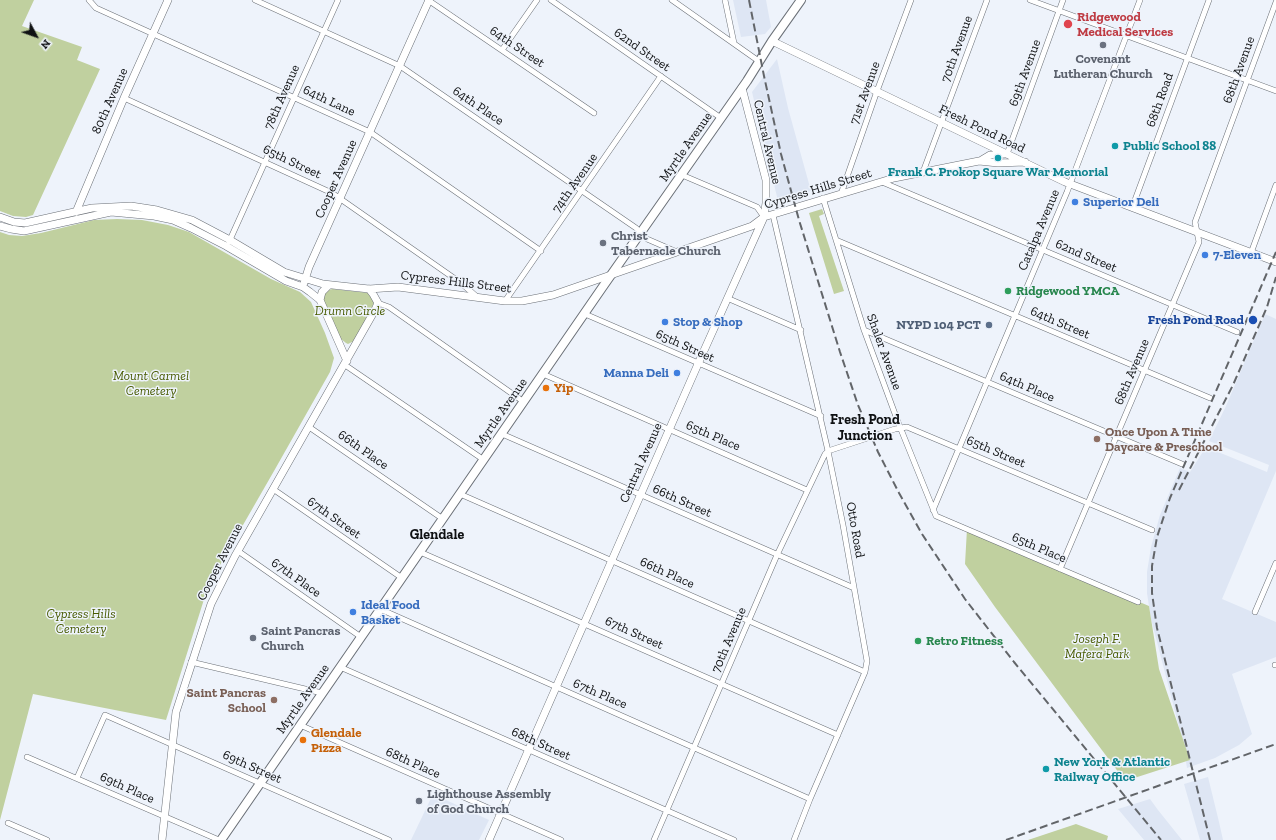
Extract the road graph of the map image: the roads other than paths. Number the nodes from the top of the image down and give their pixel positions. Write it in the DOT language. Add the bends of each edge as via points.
graph roads {
  1 [pos="168,0"];
  2 [pos="255,0"];
  3 [pos="338,0"];
  4 [pos="429,0"];
  5 [pos="537,0"];
  6 [pos="551,0"];
  7 [pos="672,0"];
  8 [pos="725,0"];
  9 [pos="801,0"];
  10 [pos="911,0"];
  11 [pos="987,0"];
  12 [pos="1030,0"];
  13 [pos="1064,0"];
  14 [pos="1140,0"];
  15 [pos="1209,0"];
  16 [pos="90,1"];
  17 [pos="1276,2"];
  18 [pos="1060,11"];
  19 [pos="324,31"];
  20 [pos="154,33"];
  21 [pos="1127,36"];
  22 [pos="772,41"];
  23 [pos="734,43"];
  24 [pos="502,50"];
  25 [pos="1188,58"];
  26 [pos="760,62"];
  27 [pos="400,66"];
  28 [pos="661,76"];
  29 [pos="1247,80"];
  30 [pos="742,88"];
  31 [pos="877,91"];
  32 [pos="1276,91"];
  33 [pos="294,96"];
  34 [pos="124,98"];
  35 [pos="594,113"];
  36 [pos="721,118"];
  37 [pos="942,123"];
  38 [pos="370,132"];
  39 [pos="1007,154"];
  40 [pos="979,161"];
  41 [pos="265,162"];
  42 [pos="1025,162"];
  43 [pos="923,172"];
  44 [pos="682,175"];
  45 [pos="882,182"];
  46 [pos="1070,184"];
  47 [pos="1276,185"];
  48 [pos="582,191"];
  49 [pos="841,194"];
  50 [pos="340,198"];
  51 [pos="823,198"];
  52 [pos="1132,208"];
  53 [pos="76,212"];
  54 [pos="773,215"];
  55 [pos="0,217"];
  56 [pos="764,217"];
  57 [pos="0,226"];
  58 [pos="1197,232"];
  59 [pos="640,233"];
  60 [pos="836,240"];
  61 [pos="228,243"];
  62 [pos="1043,250"];
  63 [pos="541,251"];
  64 [pos="676,252"];
  65 [pos="1251,253"];
  66 [pos="1276,262"];
  67 [pos="612,275"];
  68 [pos="305,279"];
  69 [pos="329,285"];
  70 [pos="302,287"];
  71 [pos="369,289"];
  72 [pos="476,296"];
  73 [pos="728,298"];
  74 [pos="320,300"];
  75 [pos="505,301"];
  76 [pos="378,304"];
  77 [pos="1172,305"];
  78 [pos="585,314"];
  79 [pos="1015,316"];
  80 [pos="801,330"];
  81 [pos="864,330"];
  82 [pos="1237,332"];
  83 [pos="346,363"];
  84 [pos="698,364"];
  85 [pos="1144,371"];
  86 [pos="543,374"];
  87 [pos="986,382"];
  88 [pos="1210,398"];
  89 [pos="524,402"];
  90 [pos="821,416"];
  91 [pos="309,427"];
  92 [pos="900,428"];
  93 [pos="669,430"];
  94 [pos="502,434"];
  95 [pos="1116,437"];
  96 [pos="959,448"];
  97 [pos="828,451"];
  98 [pos="484,460"];
  99 [pos="1182,464"];
  100 [pos="273,489"];
  101 [pos="808,490"];
  102 [pos="460,494"];
  103 [pos="640,495"];
  104 [pos="1088,503"];
  105 [pos="933,510"];
  106 [pos="443,519"];
  107 [pos="1152,530"];
  108 [pos="238,552"];
  109 [pos="420,552"];
  110 [pos="777,555"];
  111 [pos="612,560"];
  112 [pos="1276,563"];
  113 [pos="1060,569"];
  114 [pos="402,578"];
  115 [pos="854,588"];
  116 [pos="1138,602"];
  117 [pos="380,609"];
  118 [pos="1256,612"];
  119 [pos="749,621"];
  120 [pos="584,624"];
  121 [pos="361,637"];
  122 [pos="191,662"];
  123 [pos="340,667"];
  124 [pos="865,672"];
  125 [pos="722,684"];
  126 [pos="556,687"];
  127 [pos="322,693"];
  128 [pos="300,725"];
  129 [pos="838,735"];
  130 [pos="171,744"];
  131 [pos="694,746"];
  132 [pos="529,750"];
  133 [pos="27,757"];
  134 [pos="77,778"];
  135 [pos="260,783"];
  136 [pos="810,799"];
  137 [pos="667,811"];
  138 [pos="501,813"];
  139 [pos="164,816"];
  140 [pos="8,823"];
  141 [pos="47,840"];
  142 [pos="162,840"];
  143 [pos="220,840"];
  144 [pos="389,840"];
  145 [pos="489,840"];
  146 [pos="562,840"];
  147 [pos="654,840"];
  148 [pos="734,840"];
  149 [pos="794,840"];
  1 -- 20 [label="main road, 80th Avenue"];
  2 -- 19 [label="street, 64th Place"];
  3 -- 19 [label="street, 78th Avenue"];
  4 -- 24 [label="street, 64th Street"];
  4 -- 27 [label="main road, Cooper Avenue"];
  5 -- 24 [label="street"];
  6 -- 28 [label="street, 62nd Street"];
  7 -- 23 [label="street"];
  8 -- 23 [label="street"];
  9 -- 22 [label="main road, Myrtle Avenue"];
  10 -- 31 [label="street, 71st Avenue"];
  11 -- 37 [label="street, 70th Avenue"];
  12 -- 18 [label="street"];
  13 -- 18 [label="street, 69th Avenue"];
  14 -- 21 [label="street, Catalpa Avenue"];
  15 -- 25 [label="street, 68th Road"];
  16 -- 20 [label="street, 64th Lane" via="96,8"];
  17 -- 29 [label="street, 68th Avenue"];
  18 -- 21 [label="street"];
  18 -- 39 [label="street, 69th Avenue"];
  19 -- 27 [label="street, 64th Place"];
  19 -- 33 [label="street, 78th Avenue"];
  20 -- 33 [label="street, 64th Lane"];
  20 -- 34 [label="main road, 80th Avenue"];
  21 -- 25 [label="street"];
  21 -- 46 [label="street, Catalpa Avenue"];
  22 -- 26 [label="main road, Myrtle Avenue"];
  22 -- 31 [label="main road, Fresh Pond Road"];
  23 -- 26 [label="street"];
  24 -- 35 [label="street, 64th Street"];
  25 -- 29 [label="street"];
  25 -- 52 [label="street, 68th Road"];
  26 -- 30 [label="main road, Myrtle Avenue"];
  27 -- 38 [label="main road, Cooper Avenue"];
  27 -- 48 [label="street, 64th Place"];
  28 -- 36 [label="street, 62nd Street"];
  28 -- 48 [label="street, 74th Avenue"];
  29 -- 32 [label="street"];
  29 -- 58 [label="street, 68th Avenue" via="1194,222"];
  30 -- 36 [label="main road, Myrtle Avenue"];
  30 -- 56 [label="main road, Central Avenue" via="766,180"];
  31 -- 37 [label="main road, Fresh Pond Road"];
  31 -- 49 [label="street, 71st Avenue"];
  33 -- 38 [label="street, 64th Lane"];
  33 -- 41 [label="street, 78th Avenue"];
  34 -- 41 [label="street, 65th Street"];
  34 -- 53 [label="main road, 80th Avenue"];
  36 -- 44 [label="main road, Myrtle Avenue"];
  37 -- 39 [label="main road, Fresh Pond Road"];
  37 -- 43 [label="street, 70th Avenue"];
  38 -- 50 [label="main road, Cooper Avenue"];
  38 -- 63 [label="street, 64th Lane"];
  39 -- 40 [label="main road, Cypress Hills Street" via="990,155"];
  39 -- 42 [label="main road, Fresh Pond Road"];
  40 -- 42 [label="main road, Cypress Hills Street"];
  40 -- 43 [label="main road, Cypress Hills Street"];
  41 -- 50 [label="street, 65th Street"];
  41 -- 61 [label="street, 78th Avenue"];
  42 -- 46 [label="main road, Fresh Pond Road"];
  43 -- 45 [label="main road, Cypress Hills Street"];
  44 -- 56 [label="street" via="757,207"];
  44 -- 59 [label="main road, Myrtle Avenue"];
  45 -- 49 [label="main road, Cypress Hills Street"];
  45 -- 62 [label="street, 62nd Street"];
  46 -- 52 [label="main road, Fresh Pond Road"];
  46 -- 62 [label="street, Catalpa Avenue"];
  47 -- 65 [label="street"];
  48 -- 59 [label="street, 64th Place"];
  48 -- 63 [label="street, 74th Avenue"];
  49 -- 51 [label="main road, Cypress Hills Street"];
  50 -- 68 [label="main road, Cooper Avenue"];
  50 -- 72 [label="street, 65th Street" via="462,283"];
  51 -- 54 [label="main road, Cypress Hills Street"];
  51 -- 60 [label="street, Shaler Avenue"];
  52 -- 58 [label="main road, Fresh Pond Road"];
  53 -- 55 [label="main road, Cypress Hills Street" via="25,224"];
  53 -- 61 [label="main road, Cypress Hills Street" via="92,208 124,207 157,210 192,220"];
  54 -- 56 [label="main road, Cypress Hills Street"];
  54 -- 80 [label="street, Otto Road"];
  56 -- 64 [label="main road, Cypress Hills Street" via="752,226"];
  56 -- 73 [label="main road, Central Avenue"];
  57 -- 61 [label="main road, Cypress Hills Street" via="24,231 111,212 172,220"];
  58 -- 65 [label="main road, Fresh Pond Road"];
  58 -- 77 [label="street, 68th Avenue" via="1200,242"];
  59 -- 64 [label="street, 64th Place" via="647,239"];
  59 -- 67 [label="main road, Myrtle Avenue"];
  60 -- 79 [label="street, 64th Street"];
  60 -- 81 [label="street, Shaler Avenue"];
  61 -- 68 [label="main road, Cypress Hills Street" via="278,269"];
  61 -- 70 [label="main road, Cypress Hills Street" via="286,281"];
  62 -- 77 [label="street, 62nd Street"];
  62 -- 79 [label="street, Catalpa Avenue"];
  63 -- 75 [label="street, 74th Avenue"];
  64 -- 67 [label="main road, Cypress Hills Street"];
  65 -- 66 [label="main road, Fresh Pond Road"];
  67 -- 75 [label="main road, Cypress Hills Street" via="553,295 522,301"];
  67 -- 78 [label="main road, Myrtle Avenue"];
  68 -- 69 [label="main road, Cypress Hills Street"];
  68 -- 70 [label="main road, Cooper Avenue"];
  69 -- 71 [label="main road, Cypress Hills Street"];
  69 -- 74 [label="main road" via="322,292"];
  70 -- 74 [label="main road"];
  71 -- 72 [label="main road, Cypress Hills Street" via="398,287"];
  71 -- 76 [label="main road"];
  72 -- 75 [label="main road, Cypress Hills Street"];
  73 -- 80 [label="street"];
  73 -- 84 [label="main road, Central Avenue"];
  74 -- 83 [label="main road"];
  76 -- 83 [label="main road, Cooper Avenue"];
  76 -- 89 [label="street" via="389,307"];
  77 -- 82 [label="street, 62nd Street"];
  77 -- 85 [label="street, 68th Avenue"];
  78 -- 84 [label="street, 65th Street"];
  78 -- 86 [label="main road, Myrtle Avenue"];
  79 -- 85 [label="street, 64th Street"];
  79 -- 87 [label="street, Catalpa Avenue"];
  80 -- 90 [label="street, Otto Road"];
  81 -- 87 [label="street, 64th Place"];
  81 -- 92 [label="street, Shaler Avenue"];
  83 -- 91 [label="main road, Cooper Avenue"];
  83 -- 98 [label="street"];
  84 -- 90 [label="street, 65th Street"];
  84 -- 93 [label="main road, Central Avenue"];
  85 -- 88 [label="street, 64th Street"];
  85 -- 95 [label="street, 68th Avenue"];
  86 -- 89 [label="main road, Myrtle Avenue"];
  86 -- 93 [label="street, 65th Place"];
  87 -- 95 [label="street, 64th Place"];
  87 -- 96 [label="street, Catalpa Avenue"];
  89 -- 94 [label="main road, Myrtle Avenue"];
  90 -- 97 [label="street, Otto Road"];
  91 -- 100 [label="main road, Cooper Avenue"];
  91 -- 106 [label="street, 66th Place"];
  92 -- 96 [label="street, 65th Street" via="907,427"];
  92 -- 97 [label="street, 65th Street"];
  92 -- 105 [label="street, Shaler Avenue"];
  93 -- 101 [label="street, 65th Place"];
  93 -- 103 [label="main road, Central Avenue"];
  94 -- 98 [label="main road, Myrtle Avenue"];
  94 -- 103 [label="street, 66th Street"];
  95 -- 99 [label="street, 64th Place"];
  95 -- 104 [label="street, 68th Avenue"];
  96 -- 104 [label="street, 65th Street"];
  96 -- 105 [label="street, Catalpa Avenue"];
  97 -- 101 [label="street, 70th Avenue" via="824,454"];
  97 -- 115 [label="street, Otto Road"];
  98 -- 102 [label="main road, Myrtle Avenue"];
  100 -- 108 [label="main road, Cooper Avenue"];
  100 -- 114 [label="street, 67th Street"];
  101 -- 110 [label="street, 70th Avenue"];
  102 -- 106 [label="main road, Myrtle Avenue"];
  102 -- 111 [label="street, 66th Place"];
  103 -- 110 [label="street, 66th Street"];
  103 -- 111 [label="main road, Central Avenue"];
  104 -- 107 [label="street, 65th Street"];
  104 -- 113 [label="street, 68th Avenue"];
  105 -- 113 [label="street, 65th Place" via="936,516"];
  106 -- 109 [label="main road, Myrtle Avenue"];
  108 -- 121 [label="street, 67th Place"];
  108 -- 122 [label="main road, Cooper Avenue" via="211,604"];
  109 -- 114 [label="main road, Myrtle Avenue"];
  109 -- 120 [label="street, 67th Street"];
  110 -- 115 [label="street, 66th Street"];
  110 -- 119 [label="street, 70th Avenue"];
  111 -- 119 [label="street, 66th Place"];
  111 -- 120 [label="main road, Central Avenue"];
  112 -- 118 [label="street"];
  113 -- 116 [label="street, 65th Place"];
  114 -- 117 [label="main road, Myrtle Avenue"];
  115 -- 124 [label="street, Otto Road" via="867,661"];
  117 -- 121 [label="main road, Myrtle Avenue"];
  117 -- 126 [label="street, 67th Place"];
  119 -- 124 [label="street, 66th Place"];
  119 -- 125 [label="street, 70th Avenue"];
  120 -- 125 [label="street, 67th Street"];
  120 -- 126 [label="main road, Central Avenue"];
  121 -- 123 [label="main road, Myrtle Avenue"];
  122 -- 127 [label="street"];
  122 -- 130 [label="main road, Cooper Avenue" via="176,712"];
  123 -- 127 [label="main road, Myrtle Avenue"];
  123 -- 132 [label="street, 68th Street"];
  124 -- 129 [label="street, Otto Road"];
  125 -- 129 [label="street, 67th Street"];
  125 -- 131 [label="street, 70th Avenue"];
  126 -- 131 [label="street, 67th Place"];
  126 -- 132 [label="main road, Central Avenue"];
  127 -- 128 [label="main road, Myrtle Avenue"];
  128 -- 135 [label="main road, Myrtle Avenue"];
  128 -- 138 [label="street, 68th Place"];
  129 -- 136 [label="street, Otto Road"];
  130 -- 134 [label="street, 69th Street" via="105,715"];
  130 -- 135 [label="street, 69th Street"];
  130 -- 139 [label="main road, Cooper Avenue"];
  131 -- 136 [label="street, 67th Place"];
  131 -- 137 [label="street, 70th Avenue"];
  132 -- 137 [label="street, 68th Street"];
  132 -- 138 [label="main road, Central Avenue"];
  133 -- 134 [label="street, 69th Place"];
  134 -- 139 [label="street, 69th Place"];
  135 -- 143 [label="main road, Myrtle Avenue"];
  135 -- 144 [label="street, 69th Street"];
  136 -- 149 [label="street, Otto Road"];
  137 -- 147 [label="street, 70th Avenue"];
  137 -- 148 [label="street, 68th Street"];
  138 -- 145 [label="main road, Central Avenue"];
  138 -- 146 [label="street, 68th Place"];
  139 -- 142 [label="main road, Cooper Avenue"];
  139 -- 143 [label="street, 69th Place"];
  140 -- 141 [label="street"];
}
